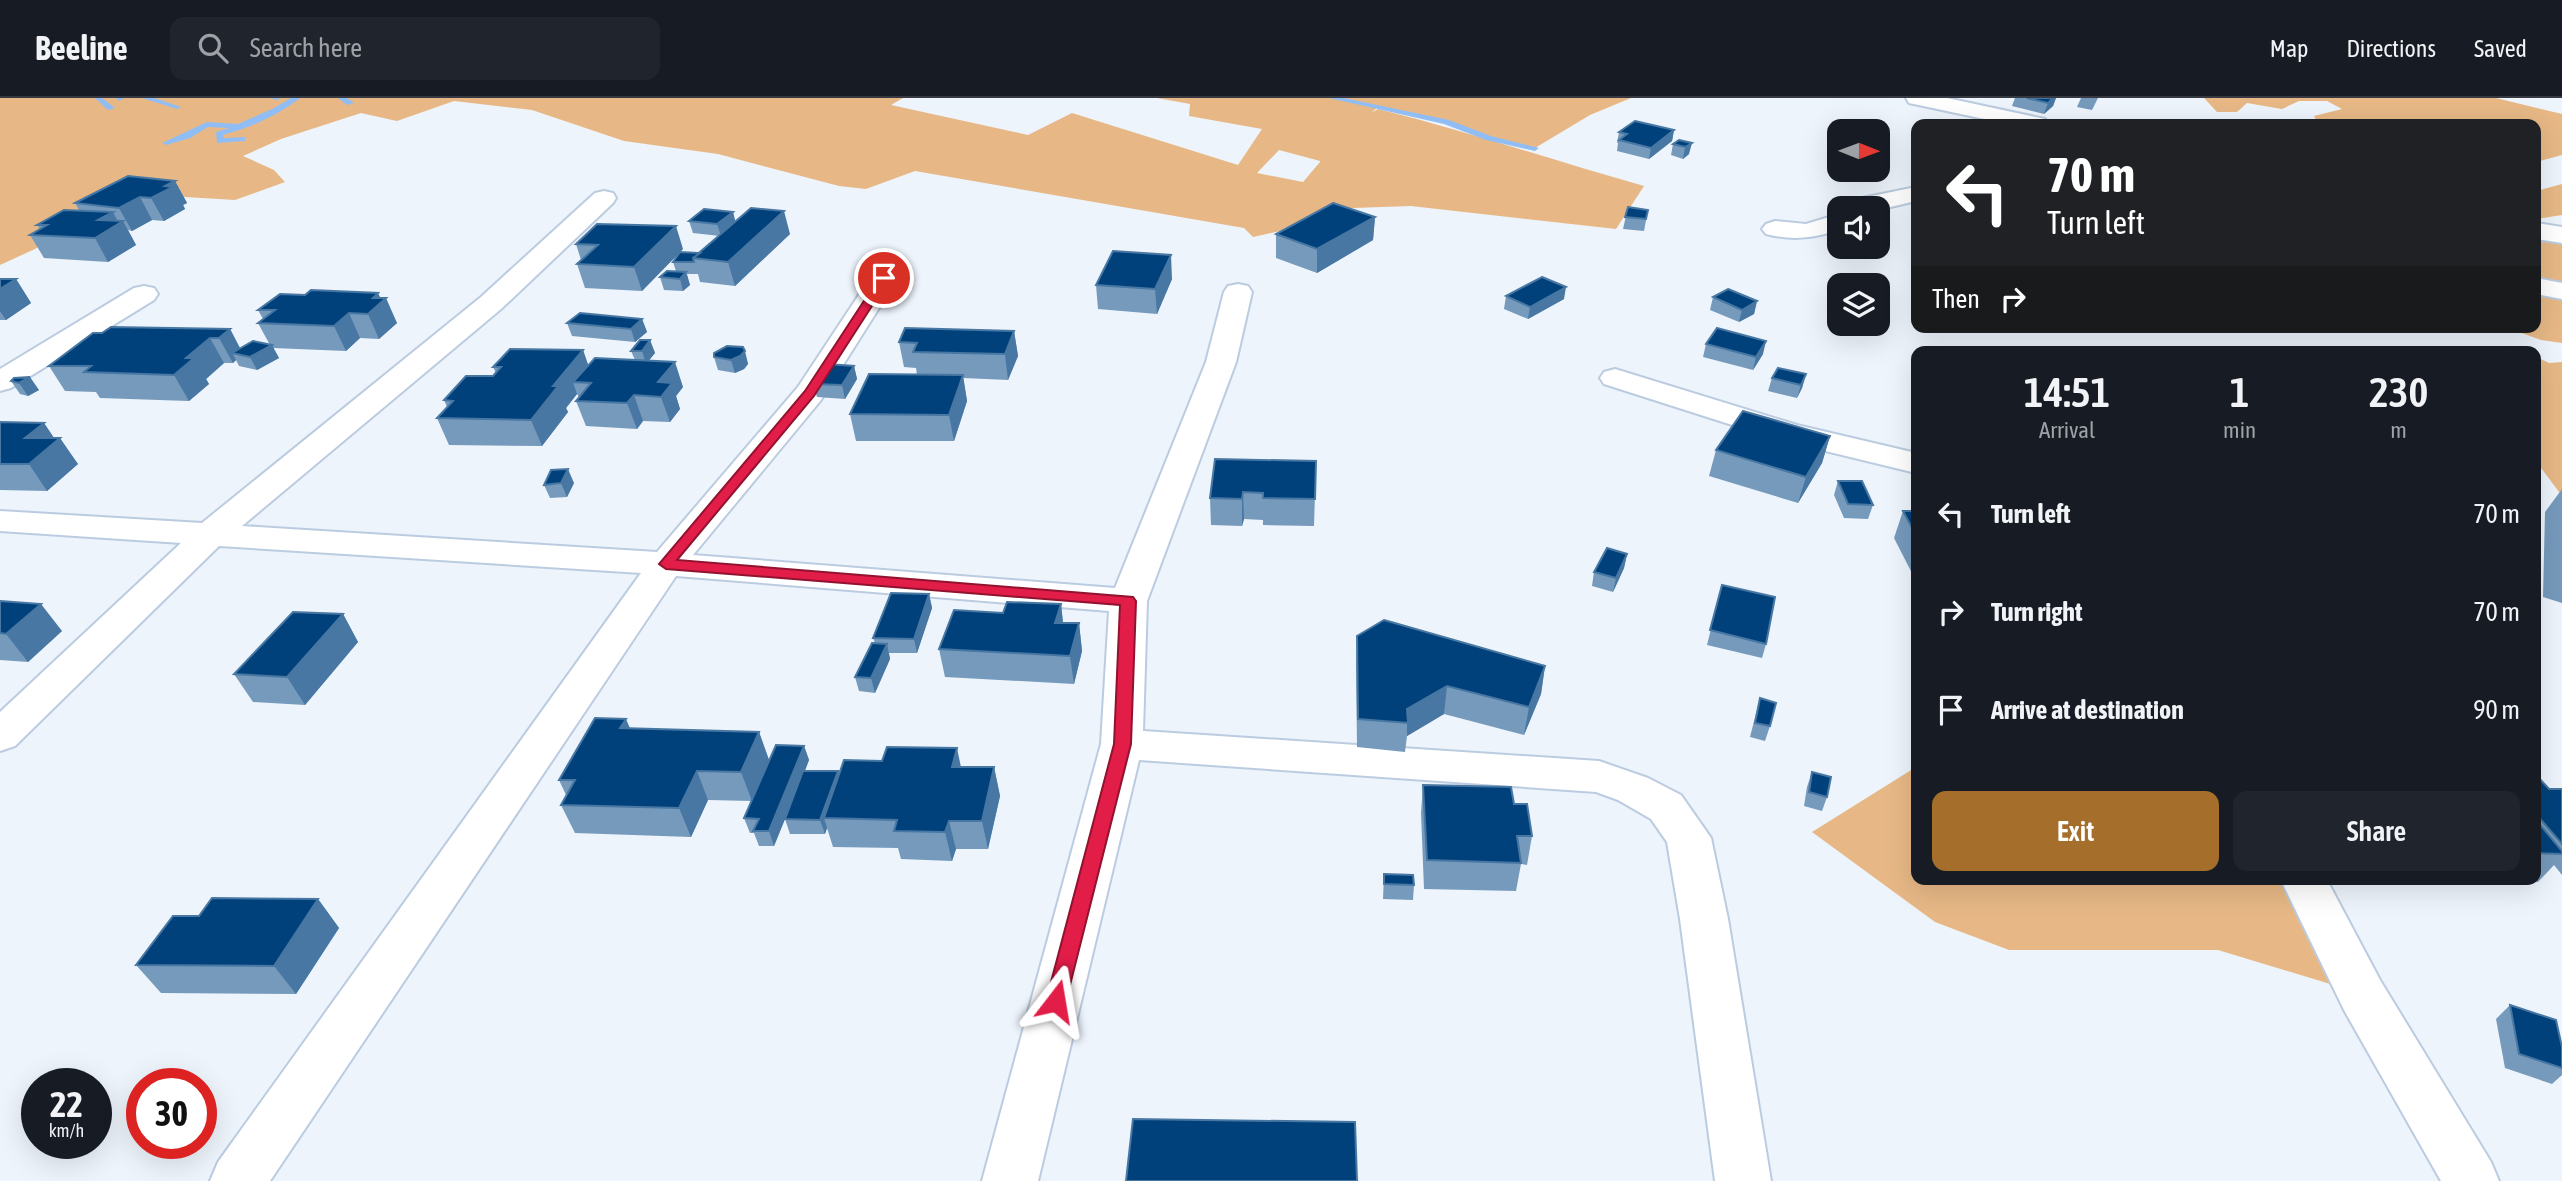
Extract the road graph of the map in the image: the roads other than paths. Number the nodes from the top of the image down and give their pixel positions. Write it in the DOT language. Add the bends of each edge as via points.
graph roads {
  1 [pos="1917,98"];
  2 [pos="2014,119"];
  3 [pos="1911,195"];
  4 [pos="604,198"];
  5 [pos="1890,199"];
  6 [pos="1827,226"];
  7 [pos="1775,229"];
  8 [pos="2541,232"];
  9 [pos="2562,235"];
  10 [pos="884,278"];
  11 [pos="2541,287"];
  12 [pos="2562,291"];
  13 [pos="1238,292"];
  14 [pos="144,293"];
  15 [pos="1615,378"];
  16 [pos="0,382"];
  17 [pos="1911,462"];
  18 [pos="0,521"];
  19 [pos="211,534"];
  20 [pos="666,564"];
  21 [pos="1128,601"];
  22 [pos="0,736"];
  23 [pos="1122,744"];
  24 [pos="2306,885"];
  25 [pos="239,1181"];
  26 [pos="1010,1181"];
  27 [pos="1743,1181"];
  28 [pos="2471,1181"];
  1 -- 2 [label="street"];
  3 -- 5 [label="street"];
  4 -- 19 [label="street" via="491,303"];
  6 -- 7 [label="street" via="1807,232"];
  8 -- 9 [label="street"];
  10 -- 20 [label="street" via="810,393"];
  11 -- 12 [label="street"];
  13 -- 21 [label="street" via="1221,362"];
  14 -- 16 [label="street"];
  15 -- 17 [label="street" via="1787,432"];
  18 -- 19 [label="street"];
  19 -- 20 [label="street"];
  19 -- 22 [label="street"];
  20 -- 21 [label="street"];
  20 -- 25 [label="street"];
  21 -- 23 [label="street"];
  23 -- 26 [label="street"];
  23 -- 27 [label="street" via="1599,777 1666,807 1689,838"];
  24 -- 28 [label="street" via="2372,1015"];
}
